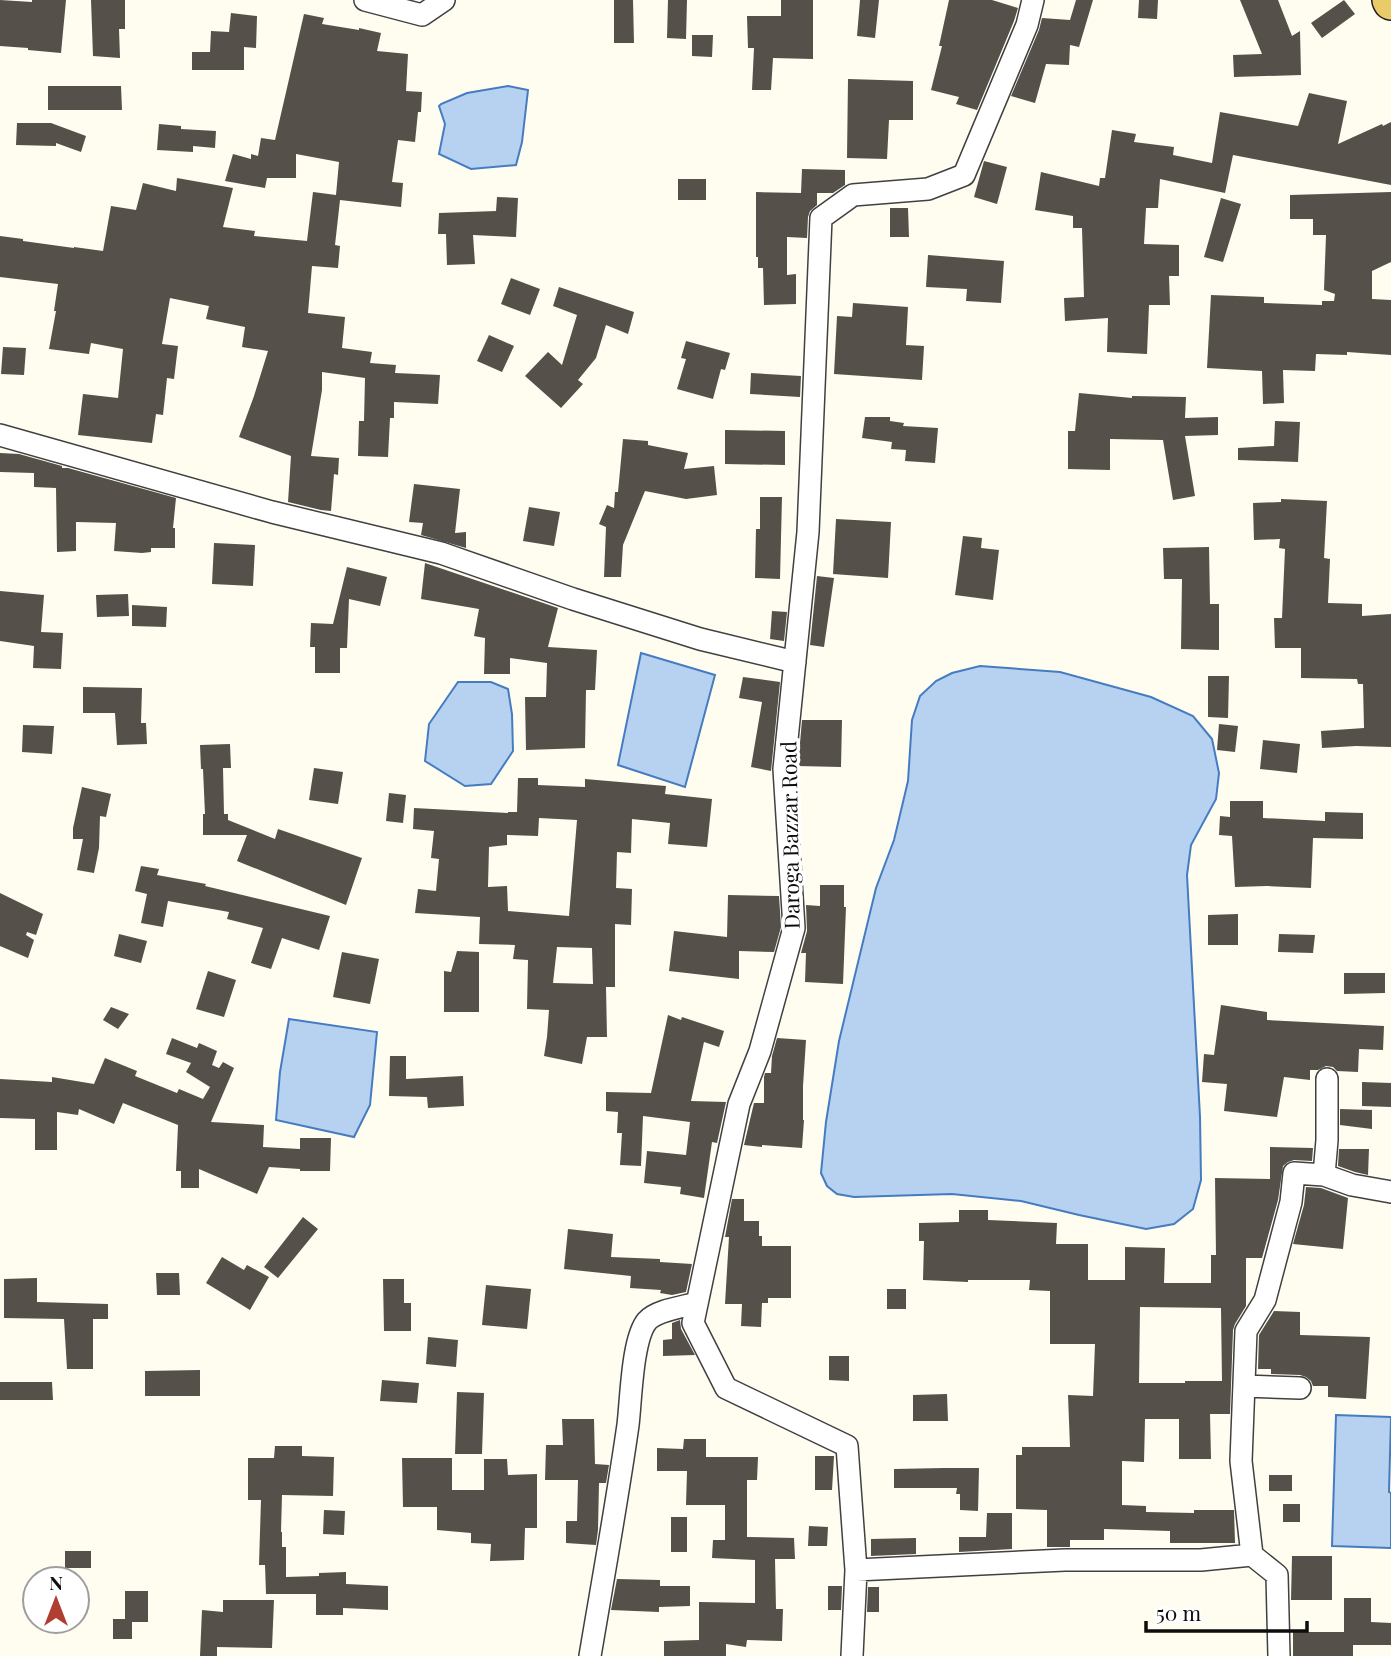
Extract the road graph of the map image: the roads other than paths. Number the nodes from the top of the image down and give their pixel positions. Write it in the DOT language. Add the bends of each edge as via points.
graph roads {
  1 [pos="365,0"];
  2 [pos="444,0"];
  3 [pos="1034,0"];
  4 [pos="0,435"];
  5 [pos="795,662"];
  6 [pos="1327,1079"];
  7 [pos="1324,1175"];
  8 [pos="1391,1192"];
  9 [pos="697,1303"];
  10 [pos="1244,1387"];
  11 [pos="1300,1388"];
  12 [pos="1252,1555"];
  13 [pos="856,1570"];
  14 [pos="590,1656"];
  15 [pos="852,1656"];
  16 [pos="1279,1656"];
  1 -- 2 [label="street" via="422,15"];
  3 -- 5 [label="street, Daroga Bazzar Road" via="964,175 928,189 853,195 821,218 808,532"];
  4 -- 5 [label="street" via="272,513 441,553 688,635"];
  5 -- 9 [label="street, Daroga Bazzar Road" via="783,769 794,928 760,1051 739,1104"];
  6 -- 7 [label="street"];
  7 -- 8 [label="street"];
  7 -- 10 [label="street" via="1294,1173 1291,1202 1265,1300 1246,1331"];
  9 -- 13 [label="street, Daroga Bazzar Road" via="693,1323 726,1388 847,1446"];
  9 -- 14 [label="street" via="648,1320 641,1333"];
  10 -- 11 [label="street"];
  10 -- 12 [label="street" via="1241,1461"];
  12 -- 13 [label="street"];
  12 -- 16 [label="street" via="1277,1575"];
  13 -- 15 [label="street, Daroga Bazzar Road"];
}
